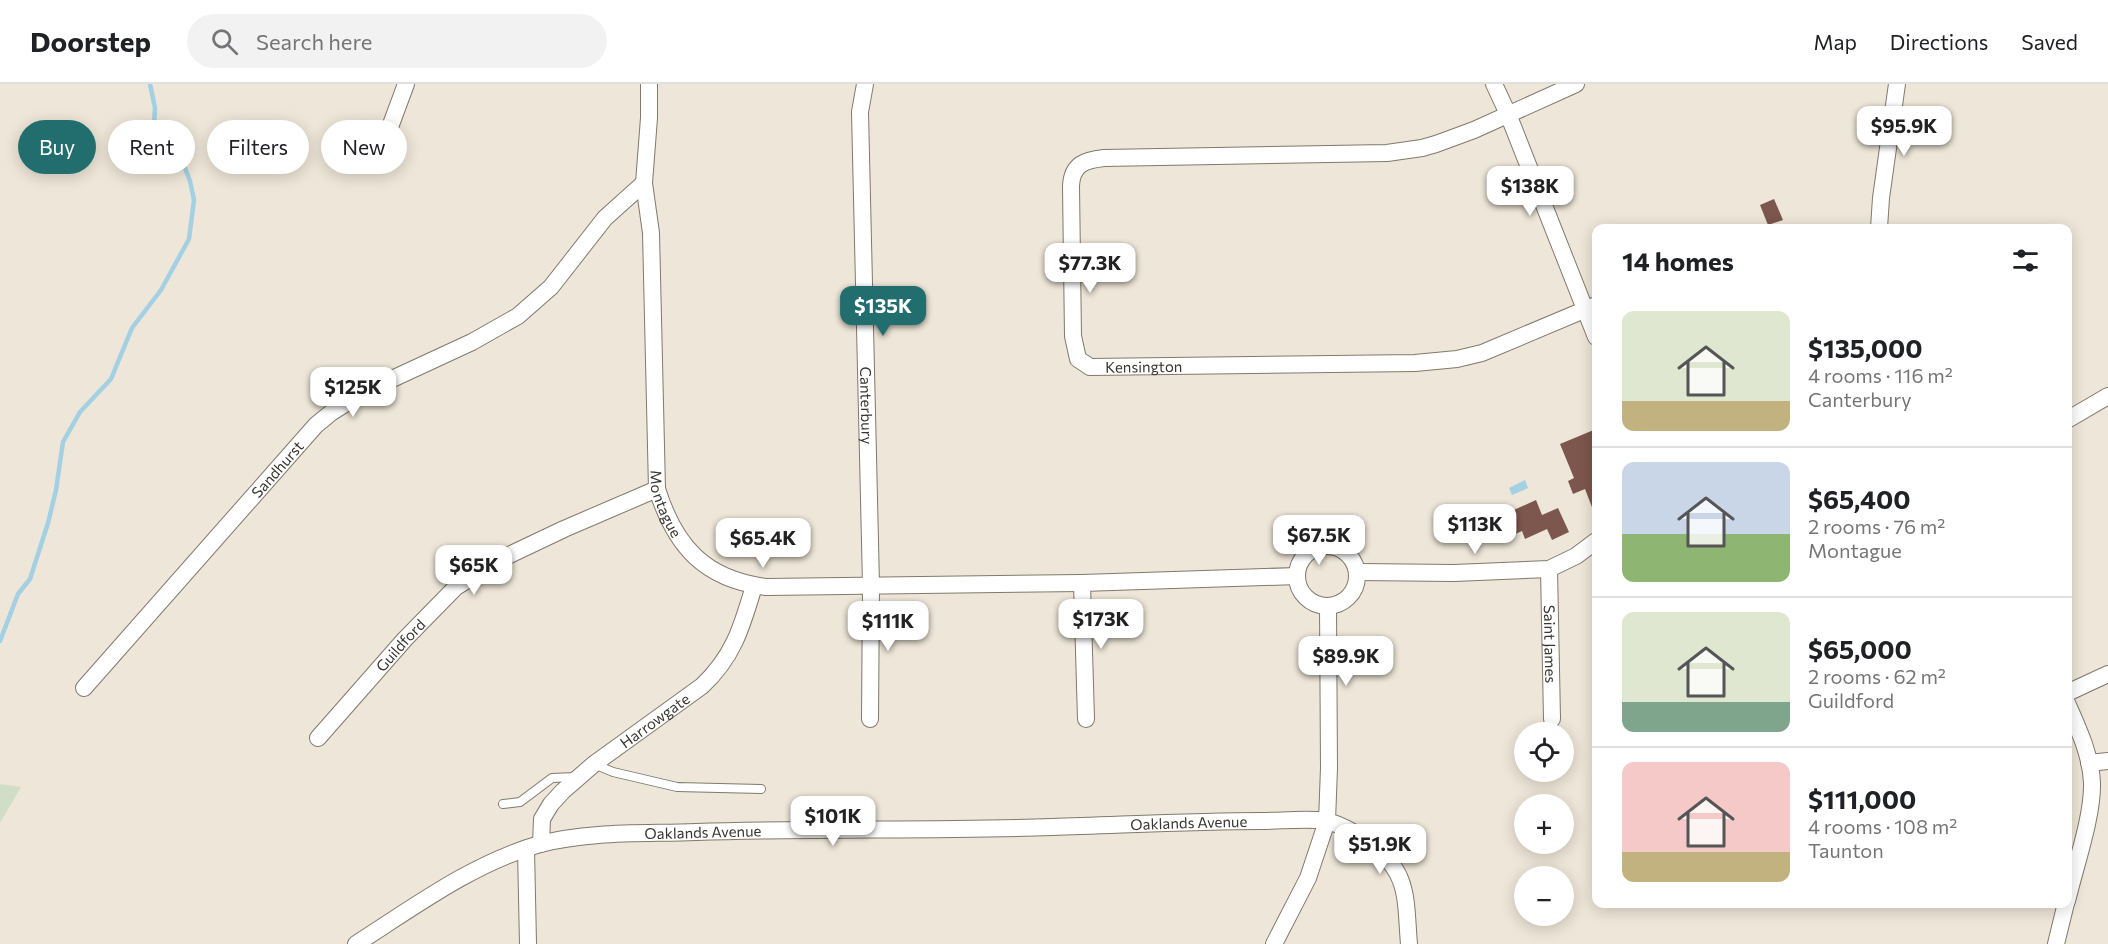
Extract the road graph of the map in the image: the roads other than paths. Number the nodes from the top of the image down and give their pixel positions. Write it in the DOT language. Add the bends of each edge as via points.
graph roads {
  1 [pos="406,84"];
  2 [pos="649,84"];
  3 [pos="865,84"];
  4 [pos="1494,84"];
  5 [pos="1576,84"];
  6 [pos="1897,84"];
  7 [pos="1508,114"];
  8 [pos="393,120"];
  9 [pos="644,183"];
  10 [pos="1879,224"];
  11 [pos="1590,308"];
  12 [pos="2108,396"];
  13 [pos="2072,417"];
  14 [pos="657,489"];
  15 [pos="1592,545"];
  16 [pos="1549,569"];
  17 [pos="1358,572"];
  18 [pos="1297,576"];
  19 [pos="1082,583"];
  20 [pos="871,585"];
  21 [pos="754,586"];
  22 [pos="1328,606"];
  23 [pos="2108,674"];
  24 [pos="84,688"];
  25 [pos="2072,691"];
  26 [pos="2072,714"];
  27 [pos="870,719"];
  28 [pos="1086,719"];
  29 [pos="1552,719"];
  30 [pos="318,738"];
  31 [pos="2108,761"];
  32 [pos="2089,763"];
  33 [pos="594,764"];
  34 [pos="579,777"];
  35 [pos="761,789"];
  36 [pos="502,804"];
  37 [pos="1327,821"];
  38 [pos="533,846"];
  39 [pos="2072,881"];
  40 [pos="2065,908"];
  41 [pos="356,944"];
  42 [pos="528,944"];
  43 [pos="1274,944"];
  44 [pos="1409,944"];
  45 [pos="2056,944"];
  1 -- 8 [label="street"];
  2 -- 9 [label="street, Montague"];
  3 -- 20 [label="street, Canterbury" via="860,112"];
  4 -- 7 [label="street"];
  5 -- 7 [label="street"];
  6 -- 10 [label="street"];
  7 -- 11 [label="street"];
  7 -- 11 [label="street, Kensington" via="1422,148 1387,153 1104,158 1080,164 1071,186 1074,336 1078,359 1099,367 1415,363 1457,359 1507,344"];
  9 -- 14 [label="street, Montague" via="651,233"];
  9 -- 24 [label="street, Sandhurst" via="605,218 551,287 518,316 364,392 316,425"];
  12 -- 13 [label="street"];
  14 -- 21 [label="street, Montague" via="664,512 684,546 711,570"];
  14 -- 30 [label="street, Guildford" via="505,557 456,587"];
  15 -- 16 [label="street"];
  16 -- 17 [label="street"];
  16 -- 29 [label="street, Saint James"];
  17 -- 18 [label="street" via="1348,554 1330,546 1311,551 1303,558"];
  17 -- 22 [label="street" via="1347,599"];
  18 -- 19 [label="street, Montague"];
  18 -- 22 [label="street" via="1303,594 1318,605"];
  19 -- 20 [label="street, Montague"];
  19 -- 28 [label="street"];
  20 -- 21 [label="street, Montague"];
  20 -- 27 [label="street, Canterbury"];
  21 -- 33 [label="street, Harrowgate" via="740,631 726,660 714,674"];
  22 -- 37 [label="street"];
  23 -- 25 [label="street"];
  26 -- 32 [label="street"];
  31 -- 32 [label="street"];
  32 -- 39 [label="street" via="2090,805"];
  33 -- 34 [label="street, Harrowgate"];
  33 -- 35 [label="lane" via="677,787"];
  34 -- 36 [label="lane" via="552,778 519,802"];
  34 -- 38 [label="street, Harrowgate" via="546,811"];
  37 -- 38 [label="street, Oaklands Avenue" via="717,831 576,837"];
  37 -- 43 [label="street" via="1308,878"];
  37 -- 44 [label="street" via="1360,836 1385,854 1399,873"];
  38 -- 41 [label="street, Oaklands Avenue" via="478,869"];
  38 -- 42 [label="street, Harrowgate"];
  40 -- 45 [label="street"];
}
